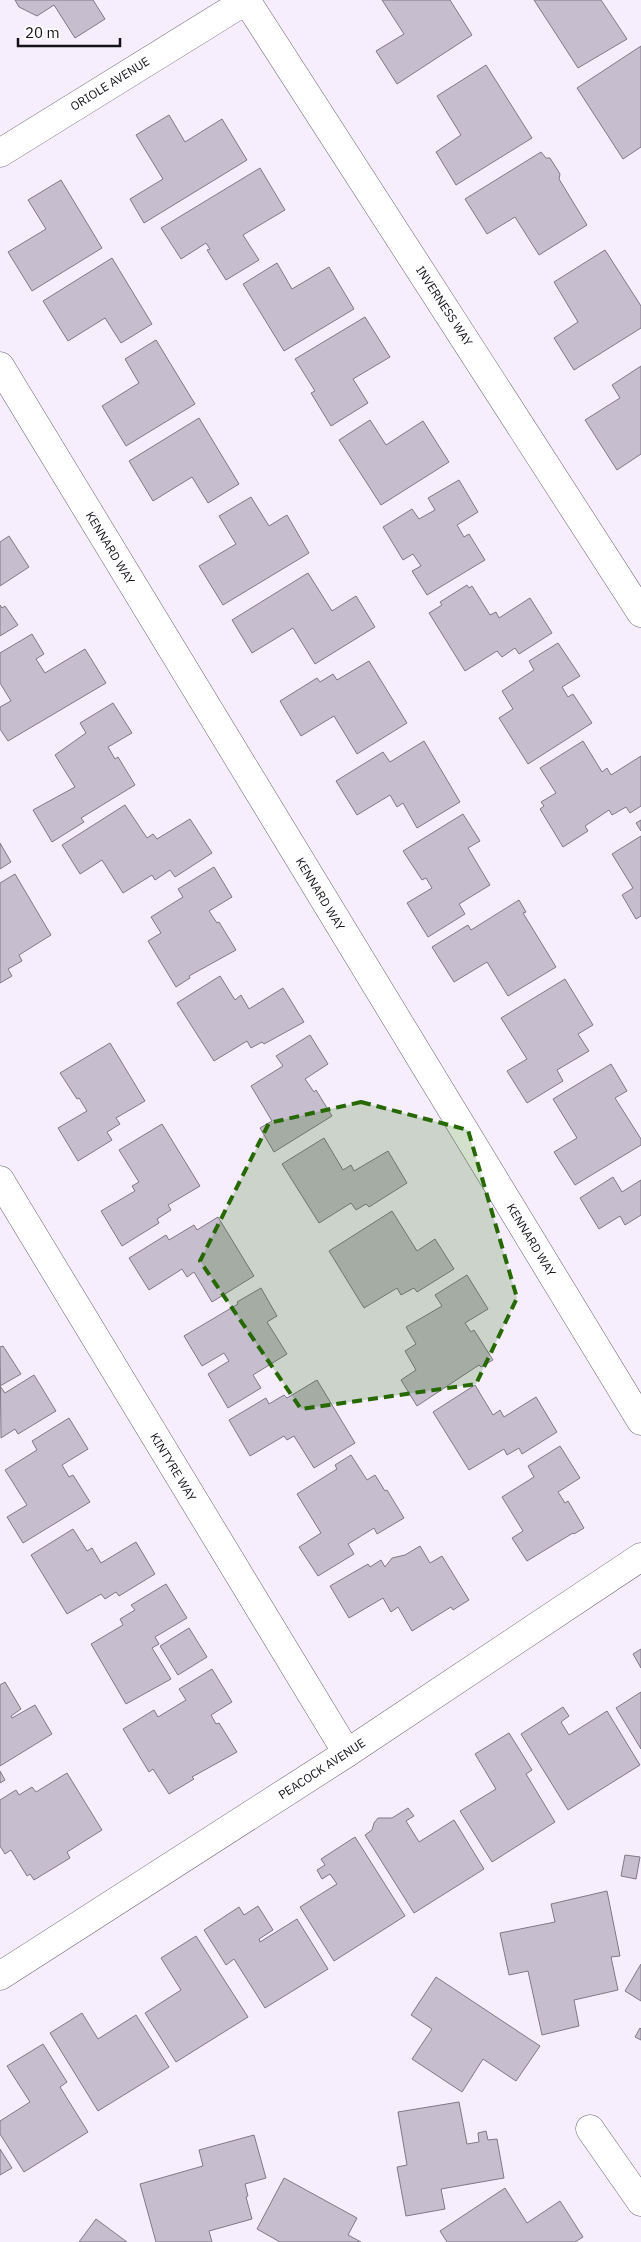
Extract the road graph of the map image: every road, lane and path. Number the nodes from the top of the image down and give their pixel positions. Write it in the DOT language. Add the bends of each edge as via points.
graph roads {
  1 [pos="247,0"];
  2 [pos="0,153"];
  3 [pos="0,366"];
  4 [pos="638,602"];
  5 [pos="0,1180"];
  6 [pos="641,1421"];
  7 [pos="641,1557"];
  8 [pos="347,1753"];
  9 [pos="0,1976"];
  10 [pos="590,2129"];
  11 [pos="641,2202"];
  1 -- 2 [label="street, ORIOLE AVENUE"];
  1 -- 4 [label="street, INVERNESS WAY"];
  3 -- 6 [label="street, KENNARD WAY"];
  5 -- 8 [label="street, KINTYRE WAY"];
  7 -- 8 [label="street, PEACOCK AVENUE"];
  8 -- 9 [label="street, PEACOCK AVENUE"];
  10 -- 11 [label="street"];
}
